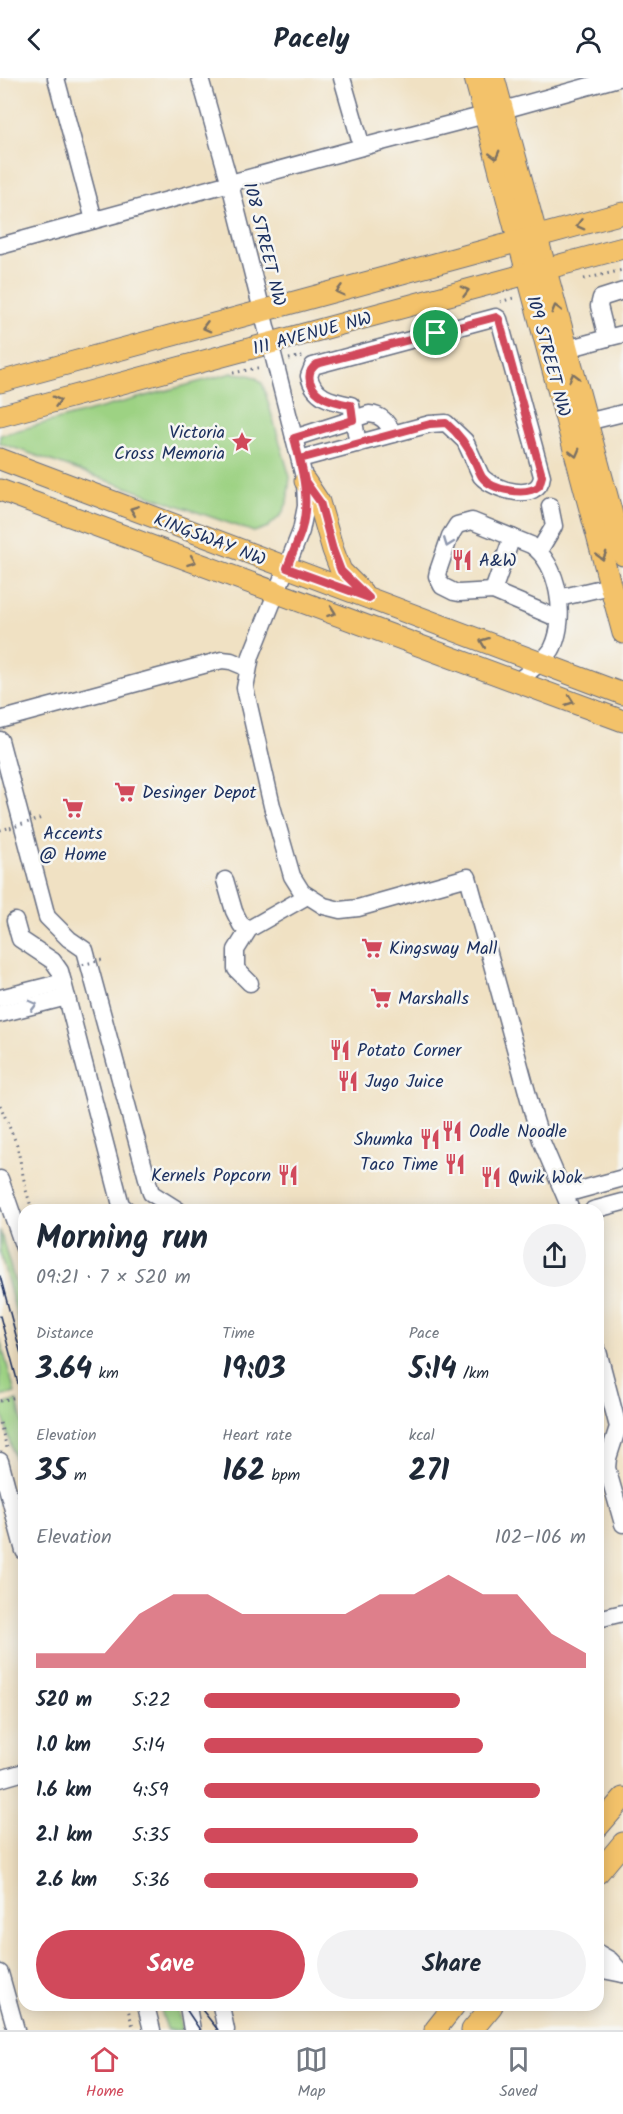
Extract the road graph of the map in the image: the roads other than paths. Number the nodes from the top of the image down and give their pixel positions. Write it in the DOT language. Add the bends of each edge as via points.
graph roads {
  1 [pos="56,78"];
  2 [pos="200,78"];
  3 [pos="342,78"];
  4 [pos="475,78"];
  5 [pos="494,78"];
  6 [pos="618,78"];
  7 [pos="494,113"];
  8 [pos="362,147"];
  9 [pos="230,184"];
  10 [pos="623,213"];
  11 [pos="94,220"];
  12 [pos="527,239"];
  13 [pos="0,246"];
  14 [pos="623,248"];
  15 [pos="536,272"];
  16 [pos="622,293"];
  17 [pos="262,312"];
  18 [pos="615,336"];
  19 [pos="271,344"];
  20 [pos="567,349"];
  21 [pos="0,382"];
  22 [pos="623,412"];
  23 [pos="0,416"];
  24 [pos="353,420"];
  25 [pos="587,422"];
  26 [pos="394,434"];
  27 [pos="294,438"];
  28 [pos="358,444"];
  29 [pos="0,459"];
  30 [pos="300,459"];
  31 [pos="305,481"];
  32 [pos="0,490"];
  33 [pos="550,506"];
  34 [pos="512,537"];
  35 [pos="539,551"];
  36 [pos="623,555"];
  37 [pos="287,568"];
  38 [pos="610,586"];
  39 [pos="493,591"];
  40 [pos="277,592"];
  41 [pos="369,598"];
  42 [pos="559,598"];
  43 [pos="559,619"];
  44 [pos="623,633"];
  45 [pos="538,662"];
  46 [pos="248,668"];
  47 [pos="517,682"];
  48 [pos="623,694"];
  49 [pos="0,720"];
  50 [pos="623,721"];
  51 [pos="0,740"];
  52 [pos="225,880"];
  53 [pos="307,896"];
  54 [pos="15,921"];
  55 [pos="249,929"];
  56 [pos="250,983"];
  57 [pos="65,989"];
  58 [pos="0,998"];
  59 [pos="0,1014"];
  60 [pos="623,1178"];
  61 [pos="0,1179"];
  62 [pos="565,1194"];
  63 [pos="623,1202"];
  64 [pos="121,1204"];
  65 [pos="168,1204"];
  66 [pos="569,1204"];
  67 [pos="604,1207"];
  68 [pos="18,1231"];
  69 [pos="604,1374"];
  70 [pos="0,1461"];
  71 [pos="623,1524"];
  72 [pos="18,1528"];
  73 [pos="623,1614"];
  74 [pos="604,1618"];
  75 [pos="18,1774"];
  76 [pos="0,1779"];
  77 [pos="623,1798"];
  78 [pos="604,1820"];
  79 [pos="623,1843"];
  80 [pos="604,1866"];
  81 [pos="604,1956"];
  82 [pos="604,1970"];
  83 [pos="0,1973"];
  84 [pos="623,1974"];
  85 [pos="147,2011"];
  86 [pos="189,2011"];
  87 [pos="222,2011"];
  88 [pos="450,2011"];
  89 [pos="488,2011"];
  90 [pos="16,2030"];
  91 [pos="152,2030"];
  92 [pos="192,2030"];
  93 [pos="226,2030"];
  94 [pos="435,2030"];
  95 [pos="472,2030"];
  1 -- 11 [label="street"];
  2 -- 9 [label="street, 108 STREET NW"];
  3 -- 8 [label="street"];
  4 -- 7 [label="main road, 109 STREET NW"];
  5 -- 7 [label="main road, 109 STREET NW"];
  6 -- 7 [label="street"];
  7 -- 8 [label="street"];
  7 -- 12 [label="main road, 109 STREET NW"];
  8 -- 9 [label="street"];
  9 -- 11 [label="street"];
  9 -- 17 [label="street, 108 STREET NW"];
  10 -- 12 [label="main road, 111 AVENUE NW, one-way"];
  11 -- 13 [label="street"];
  12 -- 15 [label="main road, 109 STREET NW"];
  12 -- 17 [label="main road, 111 AVENUE NW, one-way"];
  14 -- 15 [label="main road, 111 AVENUE NW"];
  19 -- 15 [label="main road, 111 AVENUE NW, one-way"];
  20 -- 15 [label="main road, 109 STREET NW, one-way"];
  15 -- 38 [label="main road, 109 STREET NW, one-way"];
  16 -- 18 [label="street" via="601,297 599,306"];
  17 -- 19 [label="street, 108 STREET NW"];
  17 -- 21 [label="main road, 111 AVENUE NW, one-way"];
  18 -- 20 [label="street"];
  23 -- 19 [label="main road, 111 AVENUE NW, one-way"];
  19 -- 27 [label="street, 108 STREET NW"];
  25 -- 20 [label="main road, 109 STREET NW, one-way"];
  22 -- 25 [label="street"];
  24 -- 26 [label="street" via="377,414"];
  24 -- 26 [label="street" via="351,405 324,398 315,391 309,376 314,366 499,319 542,476 539,486 524,492 500,489 485,481 465,441 446,423"];
  24 -- 27 [label="street"];
  24 -- 28 [label="street"];
  25 -- 36 [label="main road, 109 STREET NW"];
  26 -- 28 [label="street"];
  27 -- 30 [label="street, 108 STREET NW"];
  28 -- 30 [label="street"];
  37 -- 29 [label="main road, KINGSWAY NW, one-way"];
  30 -- 31 [label="street, 108 STREET NW"];
  31 -- 37 [label="street, 108 STREET NW" via="302,531"];
  31 -- 41 [label="main road" via="320,502 341,571"];
  32 -- 40 [label="main road, KINGSWAY NW, one-way"];
  33 -- 35 [label="street" via="554,526"];
  34 -- 35 [label="street"];
  34 -- 39 [label="street"];
  34 -- 39 [label="street, one-way" via="472,521 457,525 450,536 437,576 442,586 459,594"];
  35 -- 42 [label="street" via="549,565"];
  37 -- 40 [label="street, 108 STREET NW"];
  37 -- 41 [label="main road, KINGSWAY NW"];
  38 -- 42 [label="street"];
  38 -- 44 [label="main road, 109 STREET NW"];
  39 -- 43 [label="street"];
  40 -- 46 [label="street, 108 STREET NW"];
  40 -- 47 [label="main road, KINGSWAY NW, one-way"];
  45 -- 41 [label="main road, KINGSWAY NW, one-way"];
  42 -- 43 [label="street"];
  43 -- 45 [label="street" via="553,648"];
  45 -- 47 [label="street"];
  45 -- 48 [label="main road, KINGSWAY NW"];
  46 -- 49 [label="street" via="222,660"];
  46 -- 53 [label="street, 108 STREET NW" via="248,707 279,835 292,876"];
  47 -- 50 [label="main road, KINGSWAY NW, one-way"];
  51 -- 65 [label="street" via="47,918 85,950 151,1193"];
  52 -- 55 [label="street" via="234,911 241,925"];
  53 -- 55 [label="street"];
  53 -- 62 [label="street" via="324,906 349,909 468,877 532,1110"];
  54 -- 57 [label="street" via="20,939 53,961"];
  55 -- 56 [label="street" via="236,950 236,969"];
  57 -- 58 [label="street"];
  59 -- 57 [label="street, one-way"];
  57 -- 64 [label="street"];
  60 -- 62 [label="street"];
  61 -- 68 [label="street"];
  62 -- 66 [label="street"];
  63 -- 67 [label="street"];
  69 -- 71 [label="street" via="618,1427 607,1468"];
  70 -- 72 [label="street"];
  73 -- 74 [label="street"];
  75 -- 76 [label="street"];
  77 -- 78 [label="main road"];
  79 -- 80 [label="main road"];
  81 -- 84 [label="street"];
  82 -- 84 [label="street"];
  83 -- 90 [label="street"];
  85 -- 91 [label="street"];
  86 -- 92 [label="street"];
  87 -- 93 [label="street"];
  88 -- 94 [label="main road"];
  89 -- 95 [label="main road"];
}
